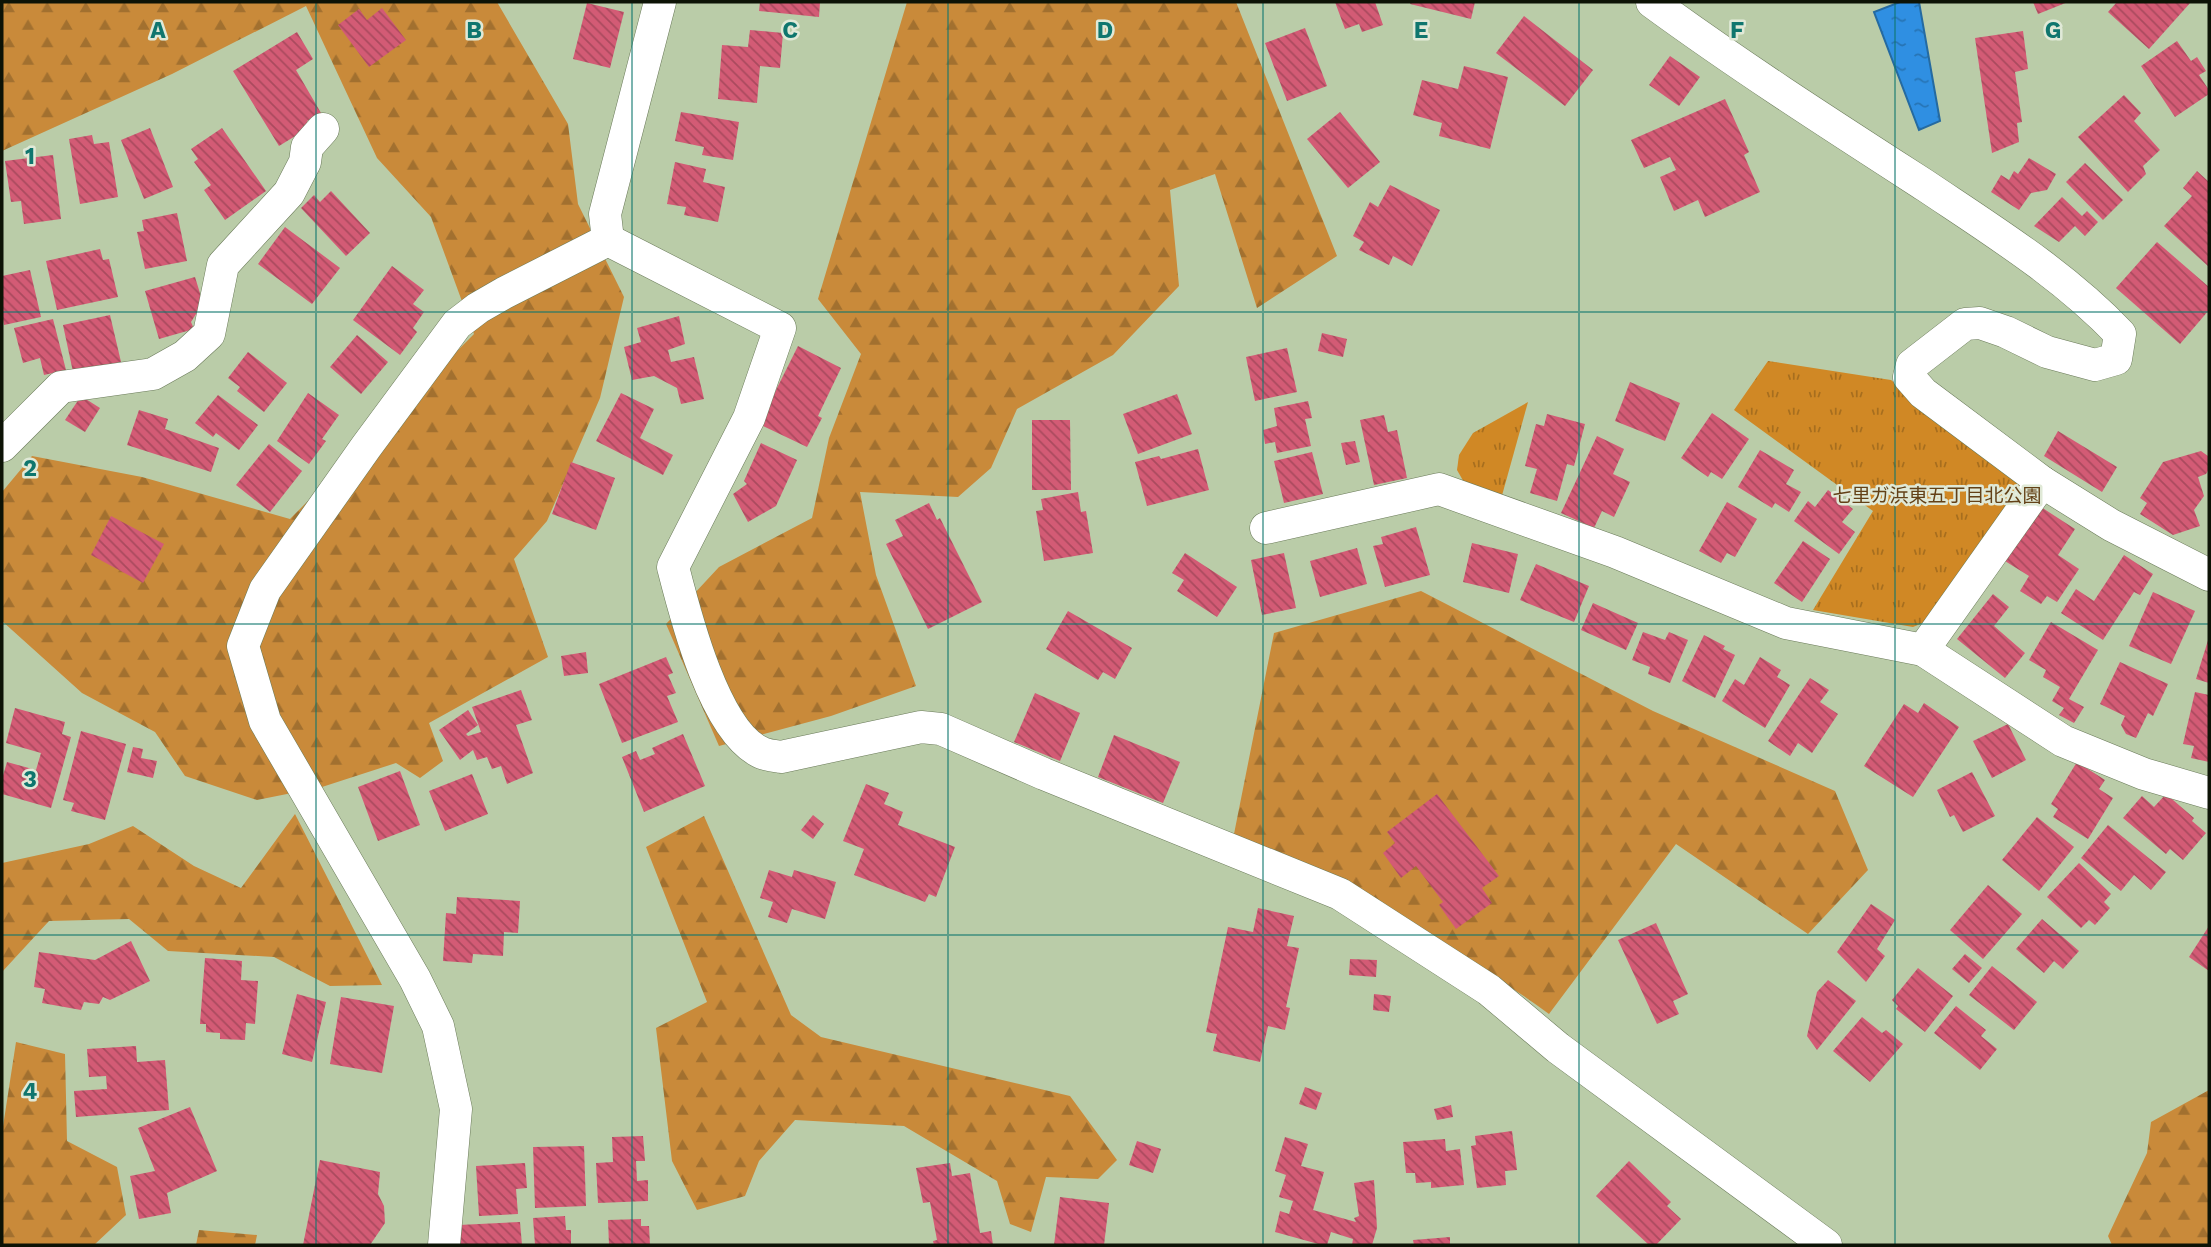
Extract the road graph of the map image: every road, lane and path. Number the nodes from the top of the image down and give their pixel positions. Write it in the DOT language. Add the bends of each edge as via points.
graph roads {
  1 [pos="660,2"];
  2 [pos="1652,2"];
  3 [pos="323,129"];
  4 [pos="608,240"];
  5 [pos="2,446"];
  6 [pos="2042,482"];
  7 [pos="1266,528"];
  8 [pos="2209,575"];
  9 [pos="1923,650"];
  10 [pos="2209,793"];
  11 [pos="444,1245"];
  12 [pos="1826,1245"];
  1 -- 4 [label="street" via="605,214"];
  2 -- 6 [label="street" via="1731,60 1991,229 2092,304 2120,334 2116,359 2095,365 2047,352 1980,323 1965,324 1912,365 1909,377 1923,393"];
  3 -- 5 [label="street" via="307,147 305,162 289,193 223,265 209,334 185,356 153,374 61,387"];
  4 -- 11 [label="street" via="504,293 457,324 265,590 243,646 265,721 415,979 438,1027 456,1109"];
  4 -- 12 [label="street" via="780,328 749,418 673,567 693,644 728,721 743,740 760,753 781,757 921,727 941,729 1340,894 1489,990 1558,1048"];
  6 -- 8 [label="street"];
  6 -- 9 [label="street"];
  7 -- 9 [label="street" via="1439,489 1610,550 1786,623"];
  9 -- 10 [label="street" via="2063,741 2144,774"];
}
